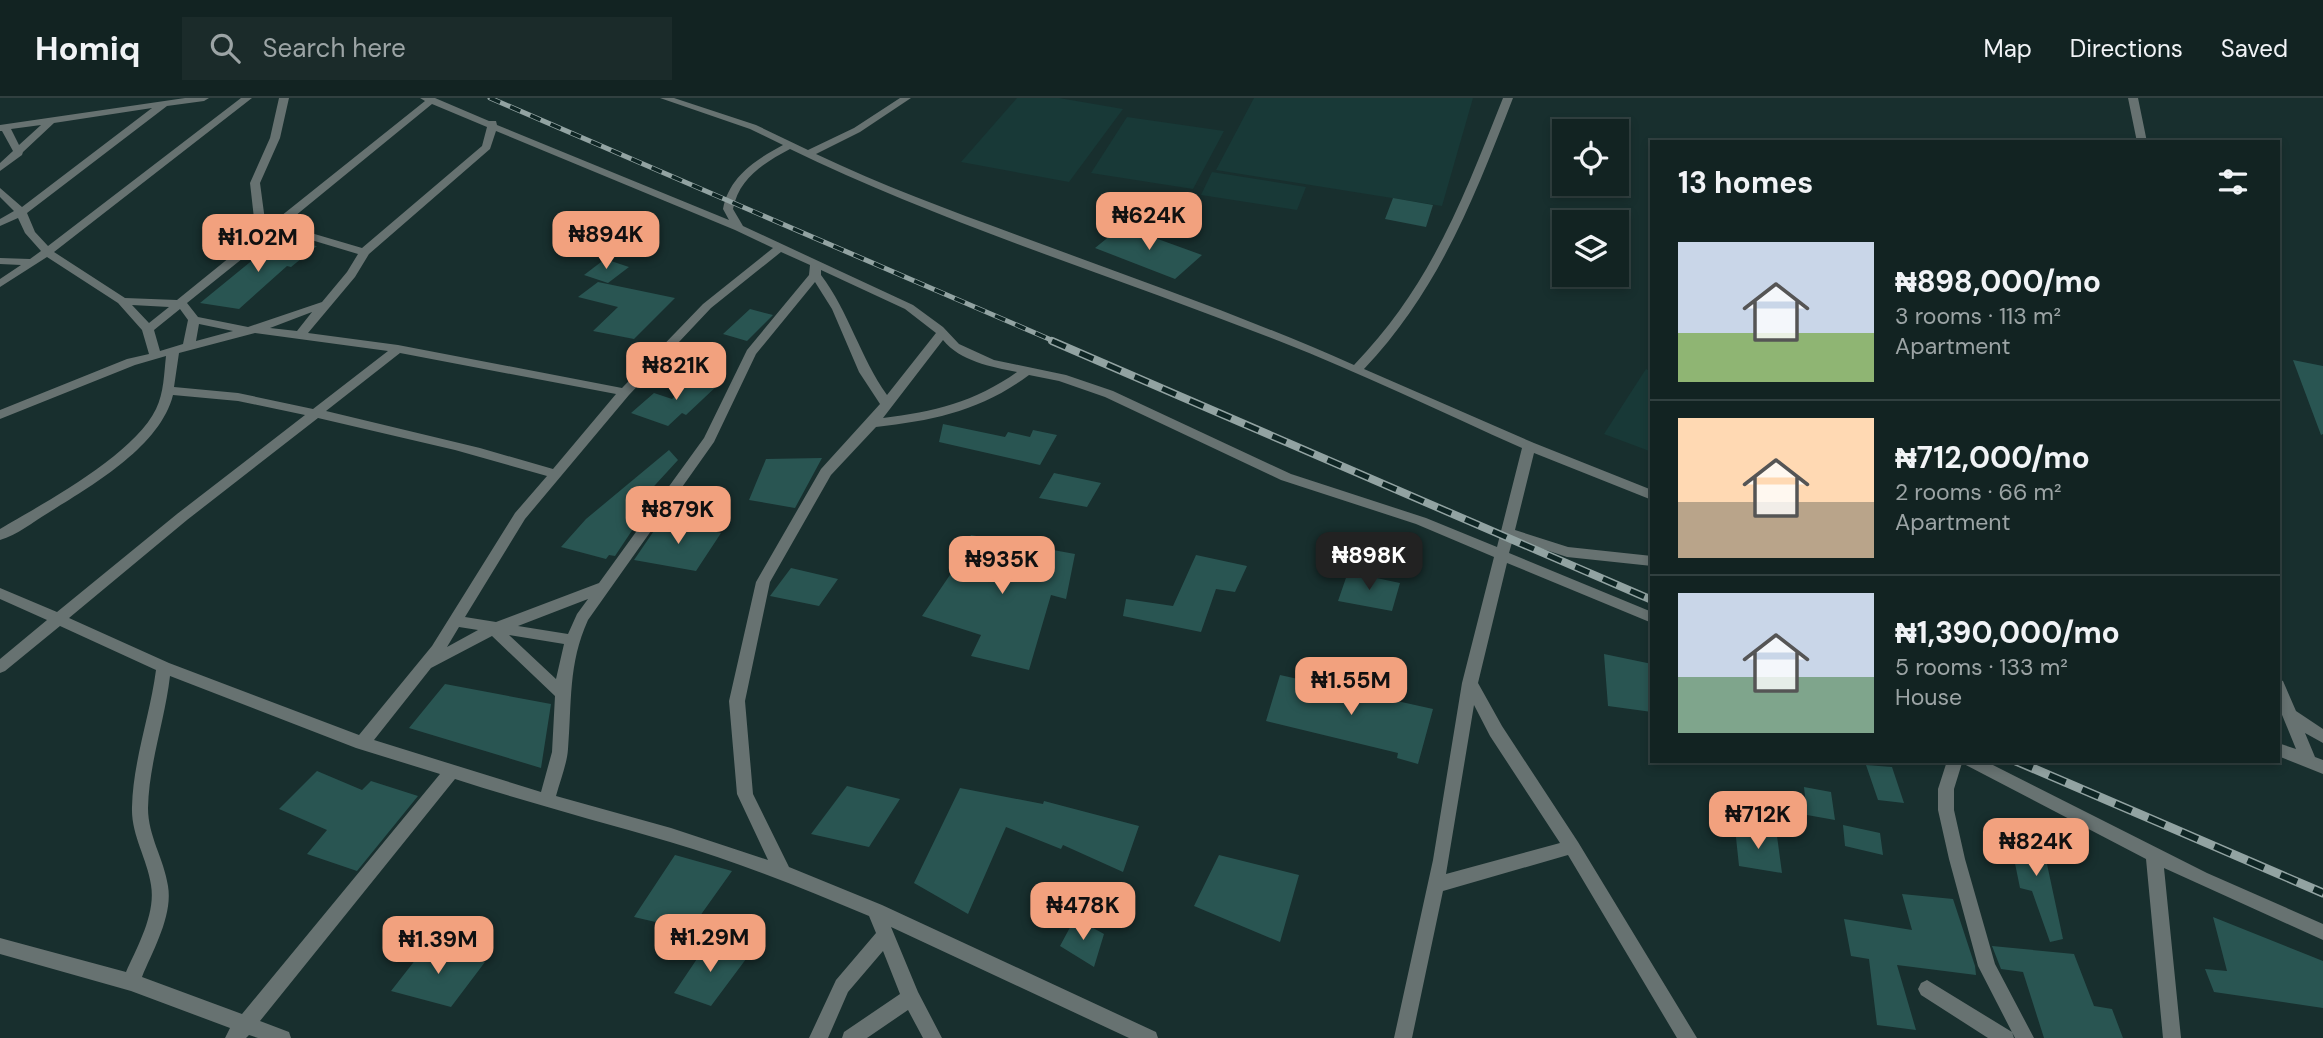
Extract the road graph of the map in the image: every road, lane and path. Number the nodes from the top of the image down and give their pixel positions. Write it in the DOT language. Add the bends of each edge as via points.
graph roads {
  1 [pos="204,98"];
  2 [pos="247,98"];
  3 [pos="284,98"];
  4 [pos="666,98"];
  5 [pos="906,98"];
  6 [pos="1508,98"];
  7 [pos="2133,98"];
  8 [pos="429,99"];
  9 [pos="166,102"];
  10 [pos="99,103"];
  11 [pos="83,114"];
  12 [pos="53,119"];
  13 [pos="493,123"];
  14 [pos="3,127"];
  15 [pos="2142,140"];
  16 [pos="790,145"];
  17 [pos="19,153"];
  18 [pos="807,154"];
  19 [pos="0,168"];
  20 [pos="0,191"];
  21 [pos="21,212"];
  22 [pos="0,223"];
  23 [pos="276,226"];
  24 [pos="739,228"];
  25 [pos="262,238"];
  26 [pos="780,247"];
  27 [pos="47,252"];
  28 [pos="364,252"];
  29 [pos="0,261"];
  30 [pos="33,262"];
  31 [pos="815,270"];
  32 [pos="1,285"];
  33 [pos="122,300"];
  34 [pos="182,304"];
  35 [pos="321,305"];
  36 [pos="194,320"];
  37 [pos="148,329"];
  38 [pos="252,330"];
  39 [pos="942,333"];
  40 [pos="300,335"];
  41 [pos="188,346"];
  42 [pos="398,349"];
  43 [pos="173,351"];
  44 [pos="155,355"];
  45 [pos="1356,370"];
  46 [pos="1025,372"];
  47 [pos="168,391"];
  48 [pos="625,392"];
  49 [pos="887,404"];
  50 [pos="317,413"];
  51 [pos="0,415"];
  52 [pos="873,423"];
  53 [pos="1529,446"];
  54 [pos="556,474"];
  55 [pos="1650,494"];
  56 [pos="1507,532"];
  57 [pos="0,535"];
  58 [pos="1502,553"];
  59 [pos="1650,561"];
  60 [pos="601,588"];
  61 [pos="0,593"];
  62 [pos="1650,617"];
  63 [pos="56,619"];
  64 [pos="456,621"];
  65 [pos="493,629"];
  66 [pos="572,640"];
  67 [pos="426,664"];
  68 [pos="0,667"];
  69 [pos="164,667"];
  70 [pos="1471,683"];
  71 [pos="2280,690"];
  72 [pos="564,695"];
  73 [pos="2289,714"];
  74 [pos="2323,737"];
  75 [pos="362,743"];
  76 [pos="2280,750"];
  77 [pos="1954,763"];
  78 [pos="1973,763"];
  79 [pos="2316,765"];
  80 [pos="453,770"];
  81 [pos="547,800"];
  82 [pos="1572,847"];
  83 [pos="2154,854"];
  84 [pos="783,872"];
  85 [pos="1436,885"];
  86 [pos="876,911"];
  87 [pos="2323,932"];
  88 [pos="886,935"];
  89 [pos="0,946"];
  90 [pos="131,982"];
  91 [pos="1927,989"];
  92 [pos="911,997"];
  93 [pos="239,1031"];
  94 [pos="282,1038"];
  95 [pos="818,1038"];
  96 [pos="851,1038"];
  97 [pos="933,1038"];
  98 [pos="1149,1038"];
  99 [pos="1403,1038"];
  100 [pos="1688,1038"];
  101 [pos="2005,1038"];
  102 [pos="2025,1038"];
  103 [pos="2172,1038"];
  1 -- 9 [label="street"];
  2 -- 27 [label="street"];
  3 -- 25 [label="street" via="275,138 255,183"];
  4 -- 16 [label="street" via="753,127"];
  5 -- 18 [label="street" via="857,130"];
  6 -- 45 [label="street" via="1442,257 1383,344"];
  7 -- 15 [label="street"];
  8 -- 13 [label="street"];
  8 -- 23 [label="street"];
  9 -- 11 [label="street"];
  9 -- 21 [label="street"];
  10 -- 11 [label="street"];
  11 -- 12 [label="street"];
  12 -- 14 [label="street"];
  12 -- 17 [label="street"];
  13 -- 24 [label="street"];
  13 -- 28 [label="street" via="487,147"];
  14 -- 17 [label="street"];
  16 -- 18 [label="street"];
  16 -- 24 [label="street" via="757,164 733,192 728,209"];
  17 -- 19 [label="street"];
  18 -- 45 [label="street" via="920,203 1286,339"];
  20 -- 21 [label="street"];
  21 -- 22 [label="street"];
  21 -- 27 [label="street" via="30,233"];
  23 -- 25 [label="street"];
  23 -- 28 [label="street"];
  24 -- 26 [label="street"];
  25 -- 34 [label="street"];
  26 -- 31 [label="street"];
  26 -- 48 [label="street" via="707,306"];
  27 -- 30 [label="street"];
  27 -- 33 [label="street"];
  28 -- 35 [label="street" via="352,274"];
  29 -- 30 [label="street"];
  30 -- 32 [label="street"];
  31 -- 39 [label="street" via="909,307"];
  31 -- 49 [label="street" via="833,296 864,370"];
  31 -- 60 [label="street" via="751,353 710,439 669,500"];
  33 -- 34 [label="street"];
  33 -- 37 [label="street"];
  34 -- 36 [label="street"];
  34 -- 37 [label="street"];
  35 -- 38 [label="street"];
  35 -- 40 [label="street"];
  36 -- 38 [label="street"];
  36 -- 41 [label="street"];
  37 -- 44 [label="street"];
  38 -- 40 [label="street"];
  38 -- 41 [label="street"];
  39 -- 46 [label="street" via="955,347"];
  39 -- 49 [label="street"];
  40 -- 42 [label="street"];
  41 -- 43 [label="street"];
  42 -- 48 [label="street"];
  42 -- 50 [label="street"];
  43 -- 44 [label="street"];
  43 -- 47 [label="street"];
  44 -- 51 [label="street"];
  45 -- 53 [label="street"];
  46 -- 52 [label="street" via="974,405"];
  46 -- 58 [label="street" via="1062,378 1109,394 1286,477"];
  47 -- 50 [label="street" via="216,394"];
  47 -- 57 [label="street" via="155,423 127,449 80,487"];
  48 -- 54 [label="street"];
  49 -- 52 [label="street"];
  50 -- 54 [label="street"];
  50 -- 63 [label="street"];
  52 -- 84 [label="street" via="826,472 763,582 737,701 745,794"];
  53 -- 55 [label="street"];
  53 -- 56 [label="street"];
  54 -- 64 [label="street" via="520,516"];
  56 -- 58 [label="street"];
  56 -- 59 [label="street" via="1578,554"];
  58 -- 62 [label="street"];
  58 -- 70 [label="street"];
  60 -- 65 [label="street"];
  60 -- 66 [label="street"];
  61 -- 63 [label="street"];
  63 -- 68 [label="street"];
  63 -- 69 [label="street"];
  64 -- 65 [label="street"];
  64 -- 67 [label="street"];
  65 -- 66 [label="street"];
  65 -- 67 [label="street"];
  65 -- 72 [label="street"];
  66 -- 72 [label="street"];
  67 -- 75 [label="street"];
  69 -- 75 [label="street"];
  69 -- 90 [label="street" via="140,810 141,831 162,889"];
  70 -- 82 [label="street" via="1496,731"];
  70 -- 85 [label="street"];
  71 -- 73 [label="street"];
  72 -- 81 [label="street" via="560,752"];
  73 -- 74 [label="street"];
  73 -- 79 [label="street"];
  75 -- 80 [label="street"];
  76 -- 79 [label="street"];
  77 -- 102 [label="street" via="1946,810 1957,859 1987,966"];
  78 -- 83 [label="street"];
  80 -- 81 [label="street"];
  80 -- 93 [label="street"];
  81 -- 84 [label="street"];
  82 -- 85 [label="street"];
  82 -- 100 [label="street"];
  83 -- 87 [label="street"];
  83 -- 103 [label="street"];
  84 -- 86 [label="street"];
  85 -- 99 [label="street"];
  86 -- 88 [label="street"];
  86 -- 98 [label="street"];
  88 -- 92 [label="street"];
  88 -- 95 [label="street" via="842,986"];
  89 -- 90 [label="street"];
  90 -- 93 [label="street"];
  91 -- 101 [label="street"];
  92 -- 96 [label="street"];
  92 -- 97 [label="street"];
  93 -- 94 [label="street"];
}
